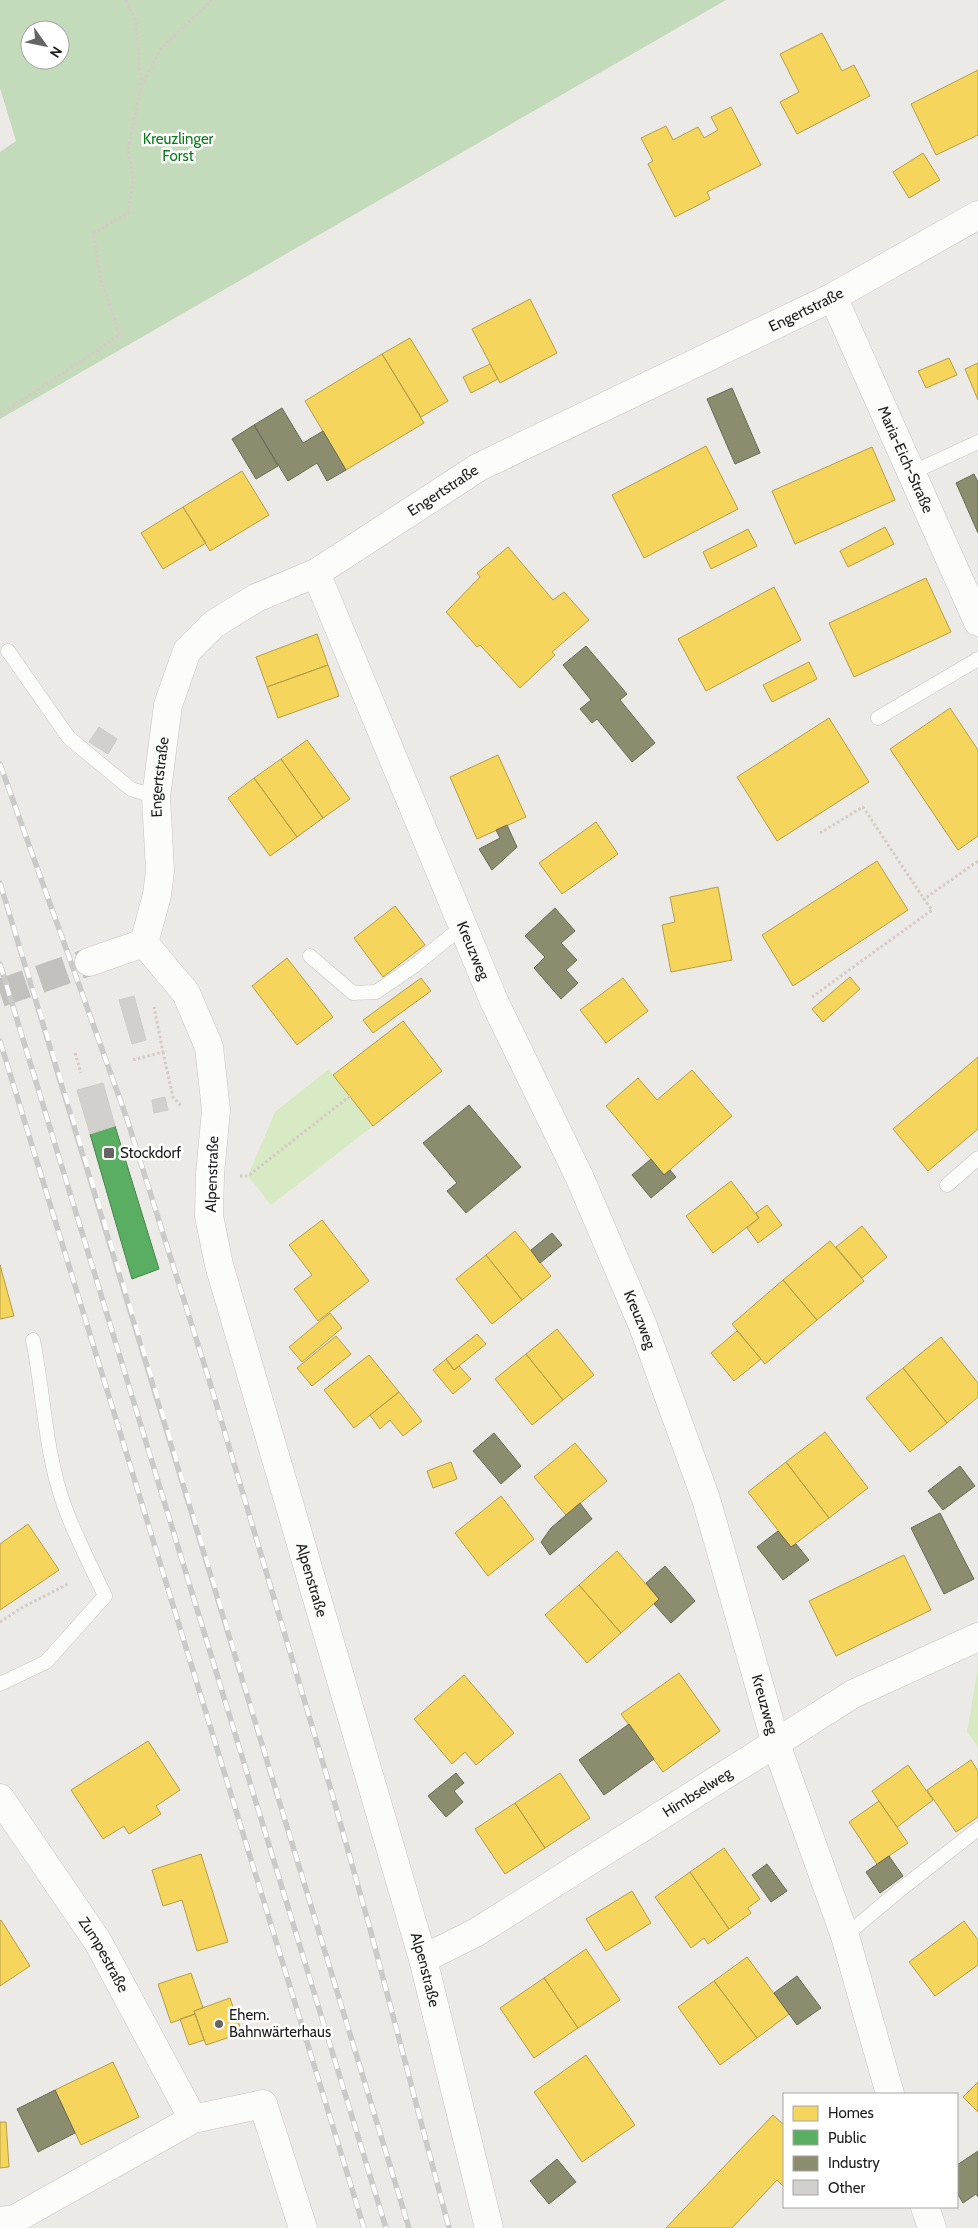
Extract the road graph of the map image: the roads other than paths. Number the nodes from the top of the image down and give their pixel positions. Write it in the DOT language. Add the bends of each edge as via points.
graph roads {
  1 [pos="974,219"];
  2 [pos="833,297"];
  3 [pos="978,442"];
  4 [pos="911,473"];
  5 [pos="316,572"];
  6 [pos="978,622"];
  7 [pos="8,651"];
  8 [pos="978,659"];
  9 [pos="878,718"];
  10 [pos="156,797"];
  11 [pos="463,926"];
  12 [pos="144,943"];
  13 [pos="310,956"];
  14 [pos="89,962"];
  15 [pos="978,1158"];
  16 [pos="947,1185"];
  17 [pos="32,1340"];
  18 [pos="978,1637"];
  19 [pos="0,1684"];
  20 [pos="776,1744"];
  21 [pos="0,1798"];
  22 [pos="978,1829"];
  23 [pos="844,1936"];
  24 [pos="423,1959"];
  25 [pos="890,2093"];
  26 [pos="193,2119"];
  27 [pos="925,2208"];
  28 [pos="0,2221"];
  29 [pos="303,2228"];
  30 [pos="490,2228"];
  31 [pos="932,2228"];
  1 -- 2 [label="street, Engertstraße"];
  2 -- 4 [label="street, Maria-Eich-Straße"];
  2 -- 5 [label="street, Engertstraße" via="479,467"];
  3 -- 4 [label="lane"];
  4 -- 6 [label="street, Maria-Eich-Straße"];
  5 -- 10 [label="street, Engertstraße" via="256,598 214,624 187,651 168,705"];
  5 -- 11 [label="street, Kreuzweg"];
  7 -- 10 [label="lane" via="69,738 131,789"];
  8 -- 9 [label="lane"];
  10 -- 12 [label="street, Engertstraße" via="160,871"];
  11 -- 13 [label="lane" via="376,992 354,993"];
  11 -- 20 [label="street, Kreuzweg" via="494,1001 579,1176 643,1326 706,1499"];
  12 -- 14 [label="street"];
  12 -- 24 [label="street, Alpenstraße" via="186,994 209,1046 216,1110 209,1216 219,1265"];
  15 -- 16 [label="lane"];
  17 -- 19 [label="lane" via="49,1445 62,1496 104,1596 46,1662"];
  18 -- 20 [label="street, Himbselweg" via="854,1694"];
  20 -- 23 [label="street, Kreuzweg"];
  20 -- 24 [label="street, Himbselweg" via="477,1932"];
  21 -- 26 [label="street, Zumpestraße" via="98,1942"];
  22 -- 23 [label="lane"];
  23 -- 25 [label="street, Kreuzweg"];
  24 -- 30 [label="street, Alpenstraße"];
  26 -- 28 [label="street" via="15,2219"];
  26 -- 29 [label="street" via="263,2104"];
  27 -- 31 [label="street"];
}
